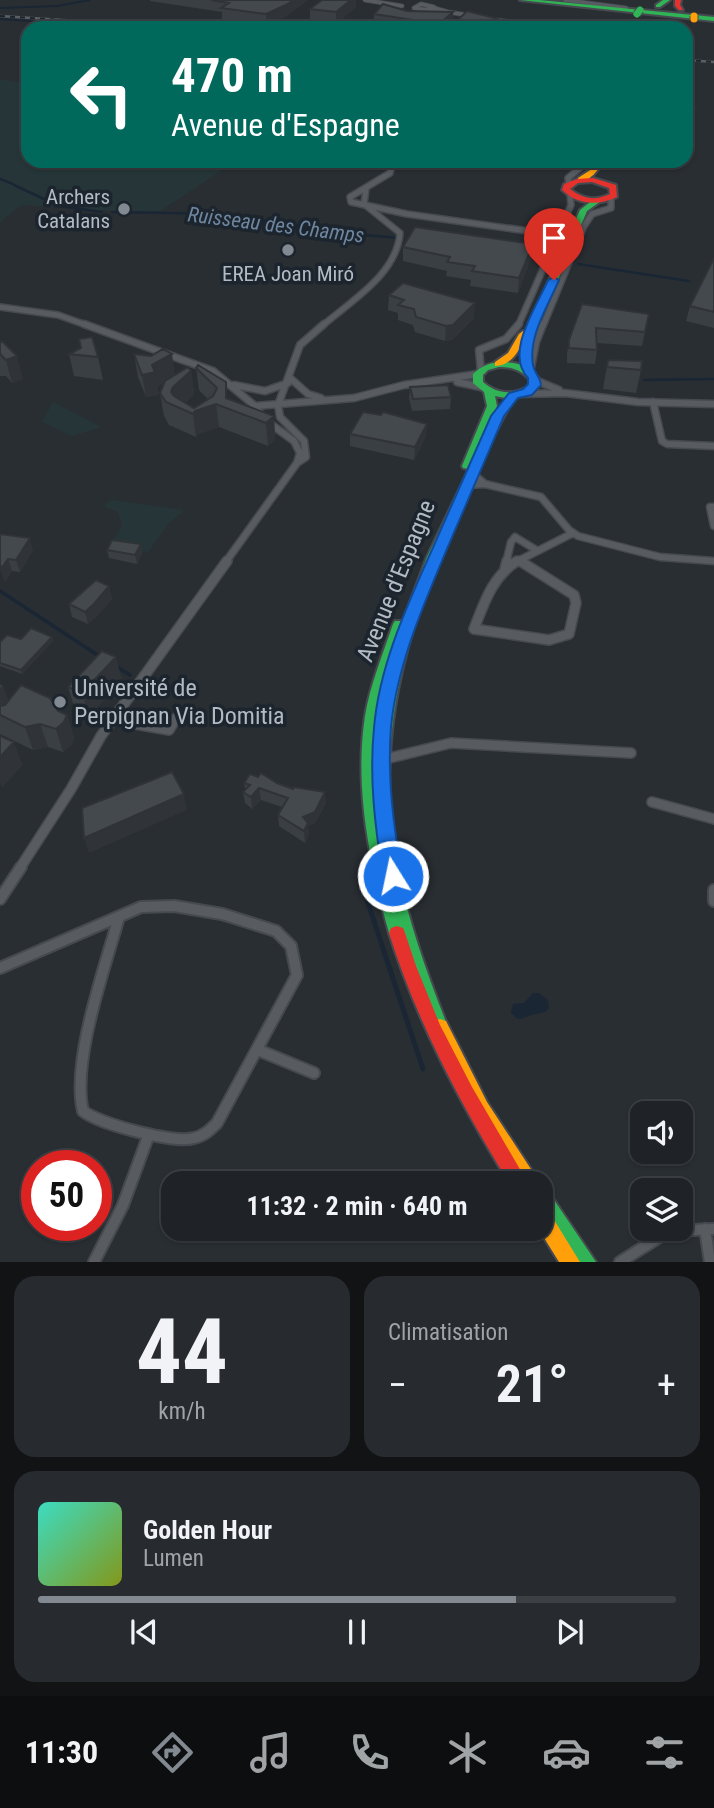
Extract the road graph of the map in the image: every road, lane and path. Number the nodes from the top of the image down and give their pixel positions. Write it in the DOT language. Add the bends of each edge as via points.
graph roads {
  1 [pos="365,0"];
  2 [pos="516,0"];
  3 [pos="523,0"];
  4 [pos="532,0"];
  5 [pos="540,0"];
  6 [pos="565,0"];
  7 [pos="430,5"];
  8 [pos="646,13"];
  9 [pos="685,16"];
  10 [pos="714,19"];
  11 [pos="503,21"];
  12 [pos="391,168"];
  13 [pos="584,168"];
  14 [pos="596,168"];
  15 [pos="603,168"];
  16 [pos="605,183"];
  17 [pos="574,185"];
  18 [pos="366,189"];
  19 [pos="604,200"];
  20 [pos="367,209"];
  21 [pos="557,234"];
  22 [pos="0,307"];
  23 [pos="486,373"];
  24 [pos="530,374"];
  25 [pos="289,381"];
  26 [pos="447,381"];
  27 [pos="232,385"];
  28 [pos="565,393"];
  29 [pos="517,395"];
  30 [pos="330,400"];
  31 [pos="653,402"];
  32 [pos="714,404"];
  33 [pos="278,405"];
  34 [pos="255,406"];
  35 [pos="714,446"];
  36 [pos="298,463"];
  37 [pos="470,479"];
  38 [pos="714,506"];
  39 [pos="714,526"];
  40 [pos="573,533"];
  41 [pos="538,551"];
  42 [pos="520,561"];
  43 [pos="714,561"];
  44 [pos="505,569"];
  45 [pos="176,718"];
  46 [pos="113,720"];
  47 [pos="631,753"];
  48 [pos="381,760"];
  49 [pos="652,802"];
  50 [pos="714,820"];
  51 [pos="714,890"];
  52 [pos="0,899"];
  53 [pos="714,901"];
  54 [pos="119,917"];
  55 [pos="0,968"];
  56 [pos="258,1050"];
  57 [pos="314,1073"];
  58 [pos="149,1133"];
  59 [pos="511,1171"];
  60 [pos="523,1171"];
  61 [pos="553,1215"];
  62 [pos="710,1229"];
  63 [pos="553,1236"];
  64 [pos="94,1262"];
  65 [pos="569,1262"];
  66 [pos="586,1262"];
  67 [pos="620,1262"];
  68 [pos="710,1262"];
  1 -- 7 [label="street"];
  2 -- 8 [label="main road"];
  3 -- 10 [label="main road"];
  4 -- 10 [label="main road"];
  5 -- 8 [label="main road"];
  6 -- 8 [label="street"];
  7 -- 11 [label="street"];
  8 -- 9 [label="main road"];
  9 -- 10 [label="main road"];
  12 -- 18 [label="street"];
  13 -- 17 [label="street"];
  14 -- 17 [label="main road"];
  15 -- 16 [label="main road" via="600,174"];
  16 -- 17 [label="main road"];
  16 -- 19 [label="main road" via="615,190"];
  17 -- 19 [label="main road"];
  17 -- 21 [label="street" via="571,205"];
  17 -- 23 [label="main road" via="577,209 517,349"];
  18 -- 20 [label="street"];
  18 -- 20 [label="street" via="350,197"];
  19 -- 24 [label="main road" via="584,210 526,344"];
  20 -- 21 [label="street"];
  20 -- 25 [label="street" via="401,236 390,267 300,345"];
  21 -- 23 [label="street" via="517,328 506,339 479,350"];
  22 -- 27 [label="street" via="35,310 78,322 199,365"];
  23 -- 24 [label="main road" via="513,365"];
  23 -- 26 [label="street"];
  23 -- 26 [label="street"];
  23 -- 29 [label="main road"];
  23 -- 59 [label="main road, Avenue d'Espagne" via="492,406 489,415 401,616 383,671 370,731 371,779 381,872 414,990 472,1110"];
  24 -- 28 [label="street"];
  24 -- 29 [label="main road, Avenue d'Espagne" via="532,389"];
  25 -- 27 [label="street" via="265,391"];
  25 -- 30 [label="street" via="308,394"];
  25 -- 33 [label="street"];
  26 -- 30 [label="street"];
  27 -- 34 [label="street"];
  28 -- 29 [label="street"];
  28 -- 31 [label="street"];
  29 -- 37 [label="main road, Avenue d'Espagne" via="498,416"];
  30 -- 33 [label="street" via="295,407"];
  31 -- 32 [label="street"];
  31 -- 35 [label="street" via="662,442"];
  33 -- 34 [label="street"];
  33 -- 36 [label="street" via="279,417 304,441 306,457"];
  34 -- 36 [label="street" via="265,420 294,441 300,453"];
  36 -- 46 [label="street"];
  37 -- 40 [label="street" via="541,497"];
  37 -- 48 [label="main road, Avenue d'Espagne" via="406,628 391,678"];
  38 -- 39 [label="street" via="710,507"];
  40 -- 41 [label="street"];
  40 -- 43 [label="street" via="660,556"];
  41 -- 42 [label="street"];
  41 -- 44 [label="street" via="516,537"];
  42 -- 44 [label="street"];
  42 -- 44 [label="street" via="574,595 569,634 549,640 474,629"];
  45 -- 46 [label="street" via="169,730"];
  46 -- 52 [label="street"];
  47 -- 48 [label="street" via="451,743"];
  48 -- 60 [label="main road, Avenue d'Espagne" via="384,828 397,900 423,984 480,1106"];
  49 -- 50 [label="street"];
  51 -- 53 [label="street"];
  54 -- 55 [label="street"];
  54 -- 56 [label="street" via="141,907 181,904 282,933 298,959 297,975"];
  54 -- 58 [label="street" via="78,1094 82,1110 92,1118"];
  56 -- 57 [label="street"];
  56 -- 58 [label="street" via="206,1136 196,1140"];
  58 -- 64 [label="street" via="123,1205"];
  61 -- 66 [label="main road"];
  62 -- 67 [label="street" via="669,1231"];
  62 -- 68 [label="street"];
  63 -- 65 [label="main road"];
}
